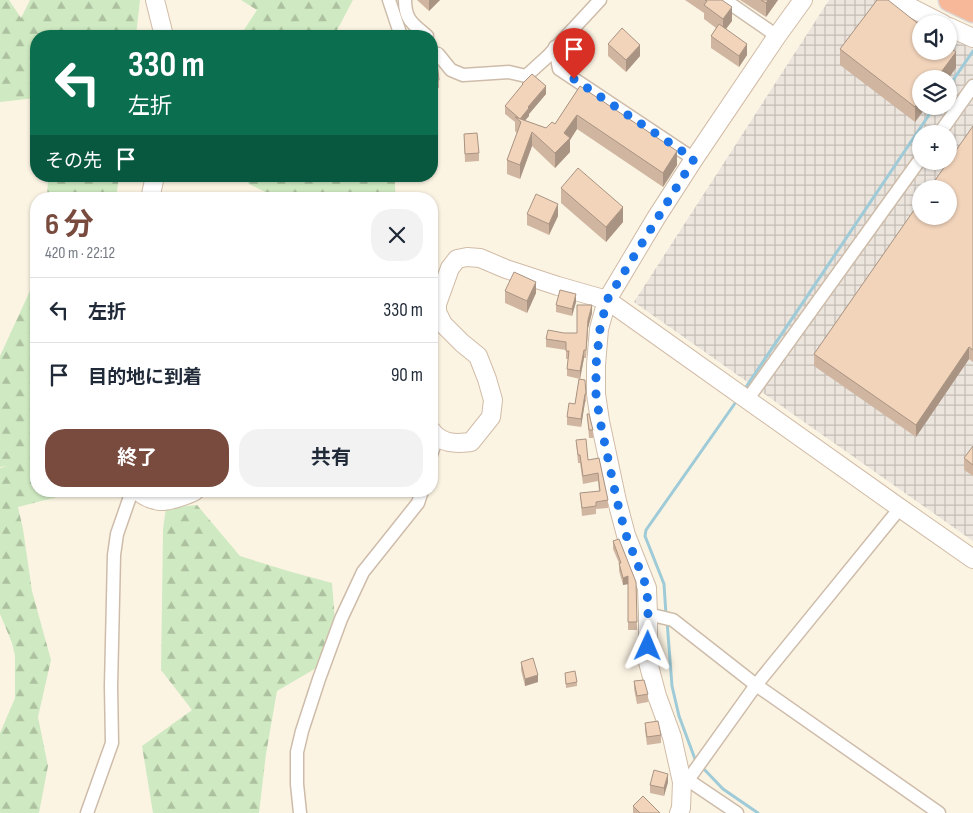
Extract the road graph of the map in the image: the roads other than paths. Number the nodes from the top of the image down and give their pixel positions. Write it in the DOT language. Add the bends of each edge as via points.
graph roads {
  1 [pos="155,0"];
  2 [pos="389,0"];
  3 [pos="405,0"];
  4 [pos="600,0"];
  5 [pos="725,0"];
  6 [pos="803,0"];
  7 [pos="896,0"];
  8 [pos="950,0"];
  9 [pos="973,11"];
  10 [pos="925,15"];
  11 [pos="162,30"];
  12 [pos="399,30"];
  13 [pos="420,30"];
  14 [pos="957,30"];
  15 [pos="776,36"];
  16 [pos="973,38"];
  17 [pos="555,48"];
  18 [pos="438,59"];
  19 [pos="973,86"];
  20 [pos="945,125"];
  21 [pos="694,159"];
  22 [pos="912,170"];
  23 [pos="607,300"];
  24 [pos="438,301"];
  25 [pos="438,314"];
  26 [pos="743,397"];
  27 [pos="438,435"];
  28 [pos="130,497"];
  29 [pos="147,497"];
  30 [pos="178,497"];
  31 [pos="420,497"];
  32 [pos="900,508"];
  33 [pos="973,559"];
  34 [pos="652,615"];
  35 [pos="756,685"];
  36 [pos="688,778"];
  37 [pos="87,813"];
  38 [pos="300,813"];
  39 [pos="679,813"];
  40 [pos="737,813"];
  41 [pos="939,813"];
  1 -- 11 [label="street"];
  2 -- 12 [label="street"];
  3 -- 13 [label="street" via="410,21"];
  4 -- 17 [label="street"];
  5 -- 15 [label="street"];
  6 -- 15 [label="street"];
  7 -- 10 [label="street"];
  8 -- 9 [label="highway"];
  14 -- 16 [label="street"];
  15 -- 21 [label="street"];
  17 -- 18 [label="street" via="526,76 509,72 463,74 451,70"];
  17 -- 21 [label="street" via="559,69"];
  19 -- 20 [label="street"];
  21 -- 23 [label="street"];
  22 -- 26 [label="street"];
  23 -- 24 [label="street" via="480,258 467,257 457,259 450,268"];
  23 -- 26 [label="street"];
  23 -- 34 [label="street" via="600,329 596,394 617,501 626,535 647,588"];
  25 -- 27 [label="street" via="443,324 478,356 493,400 491,417 471,442 452,444"];
  26 -- 32 [label="street"];
  28 -- 37 [label="street" via="114,554 112,743"];
  29 -- 30 [label="street" via="161,501"];
  31 -- 38 [label="street" via="363,572 318,679 297,752"];
  32 -- 33 [label="street"];
  32 -- 35 [label="street"];
  34 -- 35 [label="street" via="673,620"];
  34 -- 36 [label="street" via="648,662 657,696"];
  35 -- 36 [label="street"];
  35 -- 41 [label="street"];
  36 -- 39 [label="street"];
  36 -- 40 [label="street"];
}
